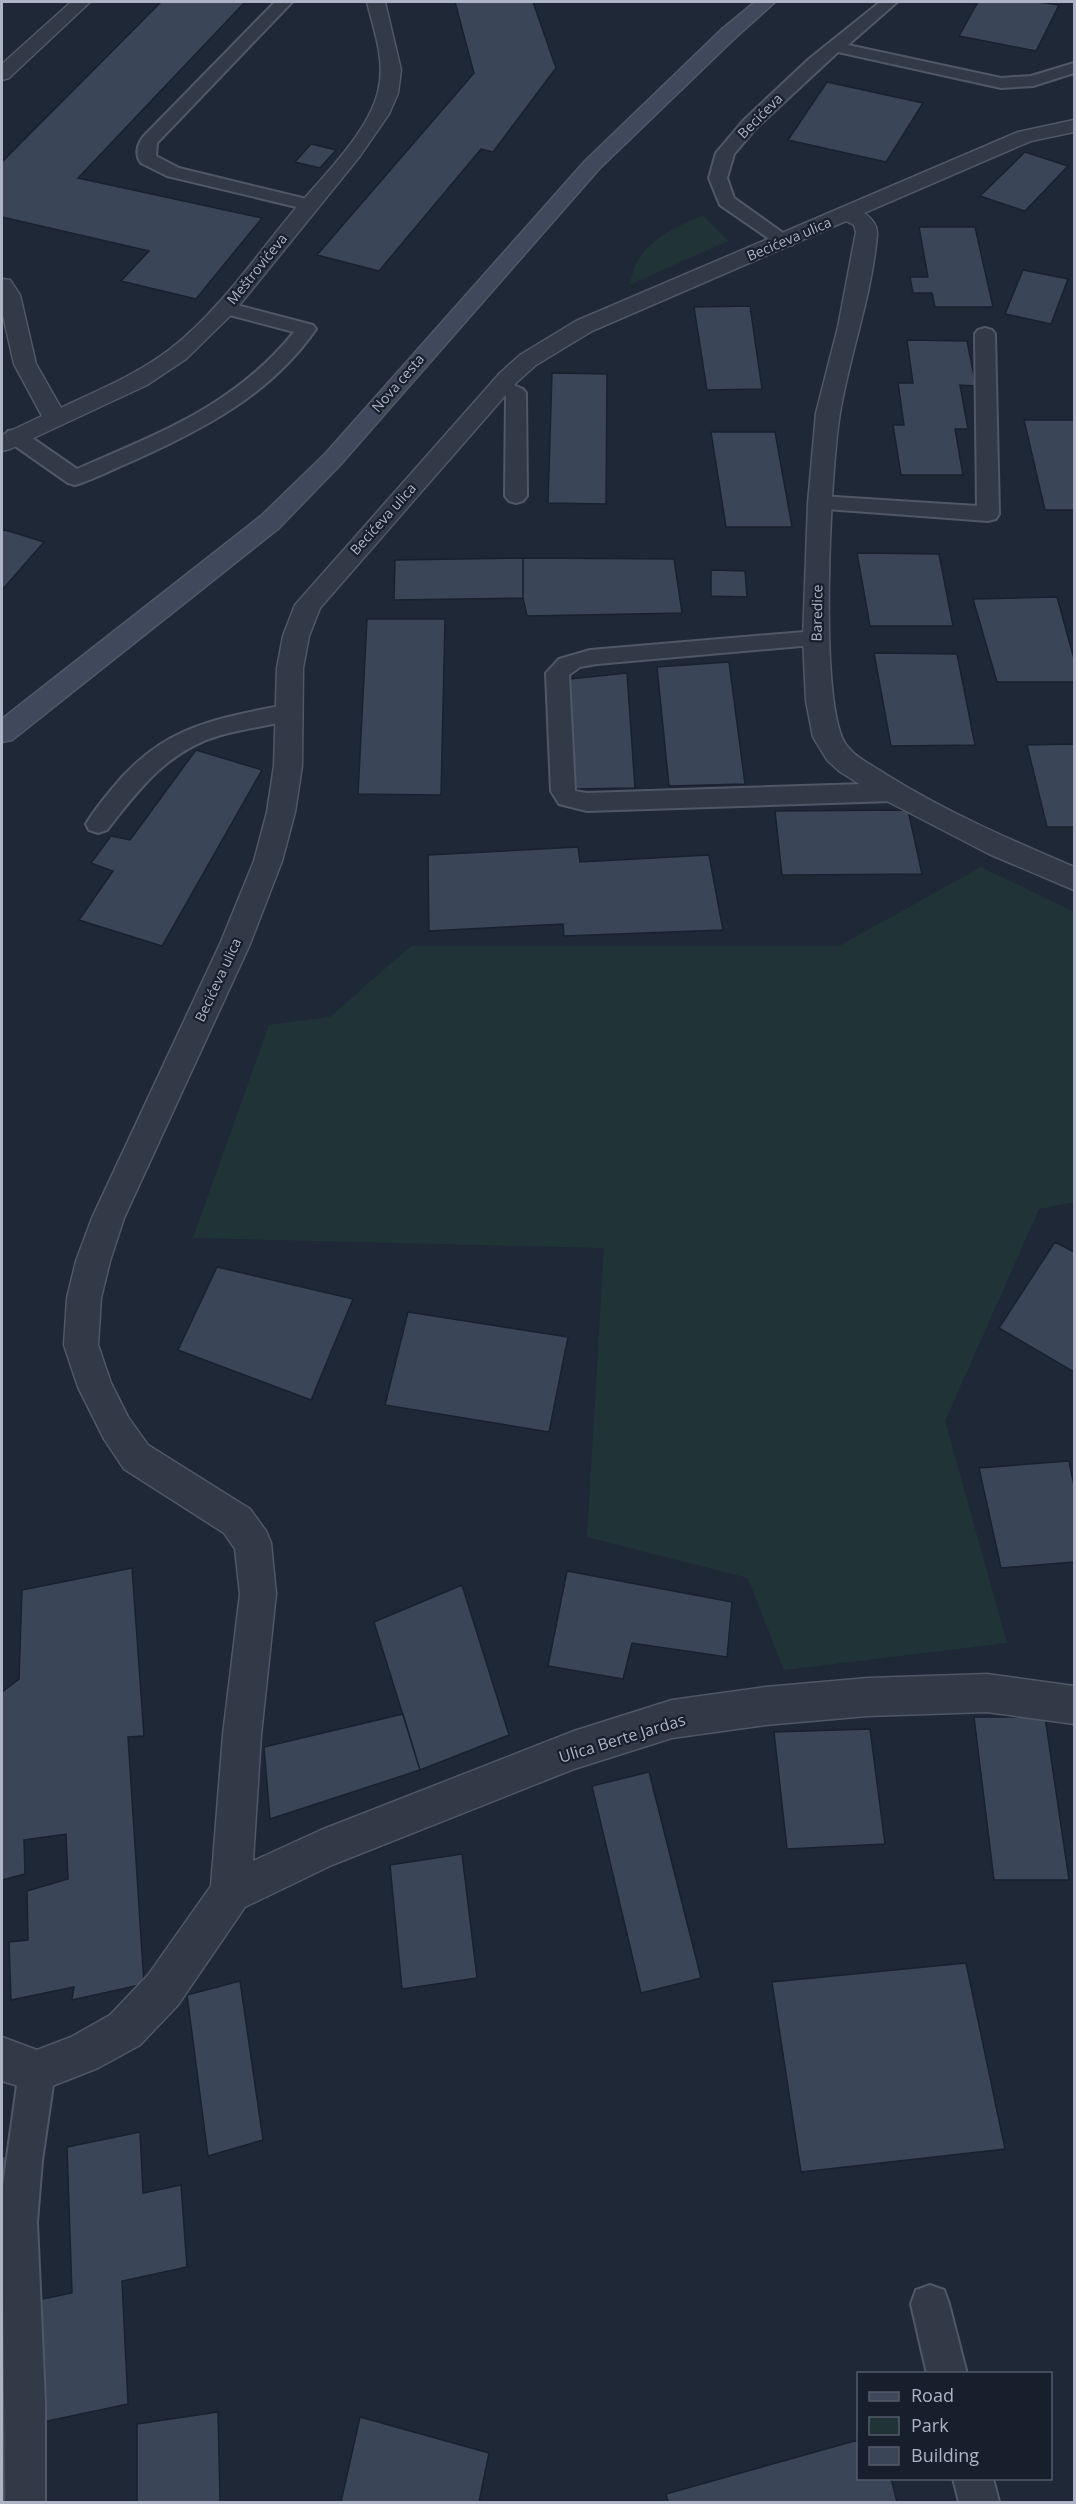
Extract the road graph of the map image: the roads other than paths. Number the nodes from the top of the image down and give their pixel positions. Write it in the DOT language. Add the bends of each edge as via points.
graph roads {
  1 [pos="81,2"];
  2 [pos="285,2"];
  3 [pos="376,2"];
  4 [pos="766,2"];
  5 [pos="889,2"];
  6 [pos="836,47"];
  7 [pos="1074,68"];
  8 [pos="2,74"];
  9 [pos="1074,126"];
  10 [pos="309,205"];
  11 [pos="849,213"];
  12 [pos="785,241"];
  13 [pos="2,285"];
  14 [pos="225,308"];
  15 [pos="986,334"];
  16 [pos="501,386"];
  17 [pos="55,419"];
  18 [pos="8,440"];
  19 [pos="516,496"];
  20 [pos="820,503"];
  21 [pos="816,639"];
  22 [pos="290,712"];
  23 [pos="2,733"];
  24 [pos="893,792"];
  25 [pos="98,824"];
  26 [pos="1074,879"];
  27 [pos="1074,1705"];
  28 [pos="231,1893"];
  29 [pos="19,2065"];
  30 [pos="930,2304"];
  31 [pos="947,2372"];
  32 [pos="974,2480"];
  33 [pos="25,2502"];
  34 [pos="979,2502"];
  1 -- 8 [label="street"];
  2 -- 10 [label="lane" via="149,141 147,159 173,172"];
  3 -- 10 [label="street, Meštrovićeva" via="392,69 385,104 373,126"];
  4 -- 23 [label="street, Nova cesta" via="592,165 333,459 270,522"];
  5 -- 6 [label="lane, Becićeva"];
  6 -- 7 [label="lane" via="1001,83 1033,81"];
  6 -- 12 [label="lane, Becićeva" via="750,124 725,153 718,178 726,201"];
  9 -- 11 [label="street, Becićeva ulica" via="1025,136"];
  10 -- 14 [label="street, Meštrovićeva"];
  11 -- 12 [label="street, Becićeva ulica"];
  11 -- 20 [label="street, Baredice" via="863,222 867,232 828,413"];
  12 -- 16 [label="street, Becićeva ulica" via="584,326 528,360"];
  13 -- 17 [label="street" via="9,295 25,364"];
  14 -- 17 [label="street, Meštrovićeva" via="178,354 139,380"];
  14 -- 18 [label="lane" via="306,329 267,375 229,403 174,434 75,478"];
  15 -- 20 [label="lane" via="988,514"];
  16 -- 19 [label="lane" via="516,393 518,405"];
  16 -- 22 [label="street, Becićeva ulica" via="308,605 296,636 290,668"];
  17 -- 18 [label="street, Meštrovićeva"];
  20 -- 21 [label="street, Baredice"];
  21 -- 24 [label="street, Baredice" via="819,701 827,737 849,764"];
  21 -- 24 [label="lane" via="604,656 563,665 557,673 563,791 567,798 587,802"];
  22 -- 25 [label="lane" via="215,728 171,746 146,767"];
  22 -- 28 [label="street, Becićeva ulica" via="288,766 268,861 235,944 108,1218 84,1298 81,1345 95,1387 136,1457 237,1521 253,1543 258,1594 242,1735"];
  24 -- 26 [label="street, Baredice" via="999,847"];
  27 -- 28 [label="street, Ulica Berte Jardas" via="987,1693 857,1698 672,1719 574,1750 332,1845"];
  28 -- 29 [label="street, Ulica Berte Jardas" via="163,1990 125,2030 83,2053"];
  29 -- 33 [label="lane" via="23,2161 18,2222"];
  30 -- 31 [label="lane"];
  32 -- 34 [label="lane"];
}
